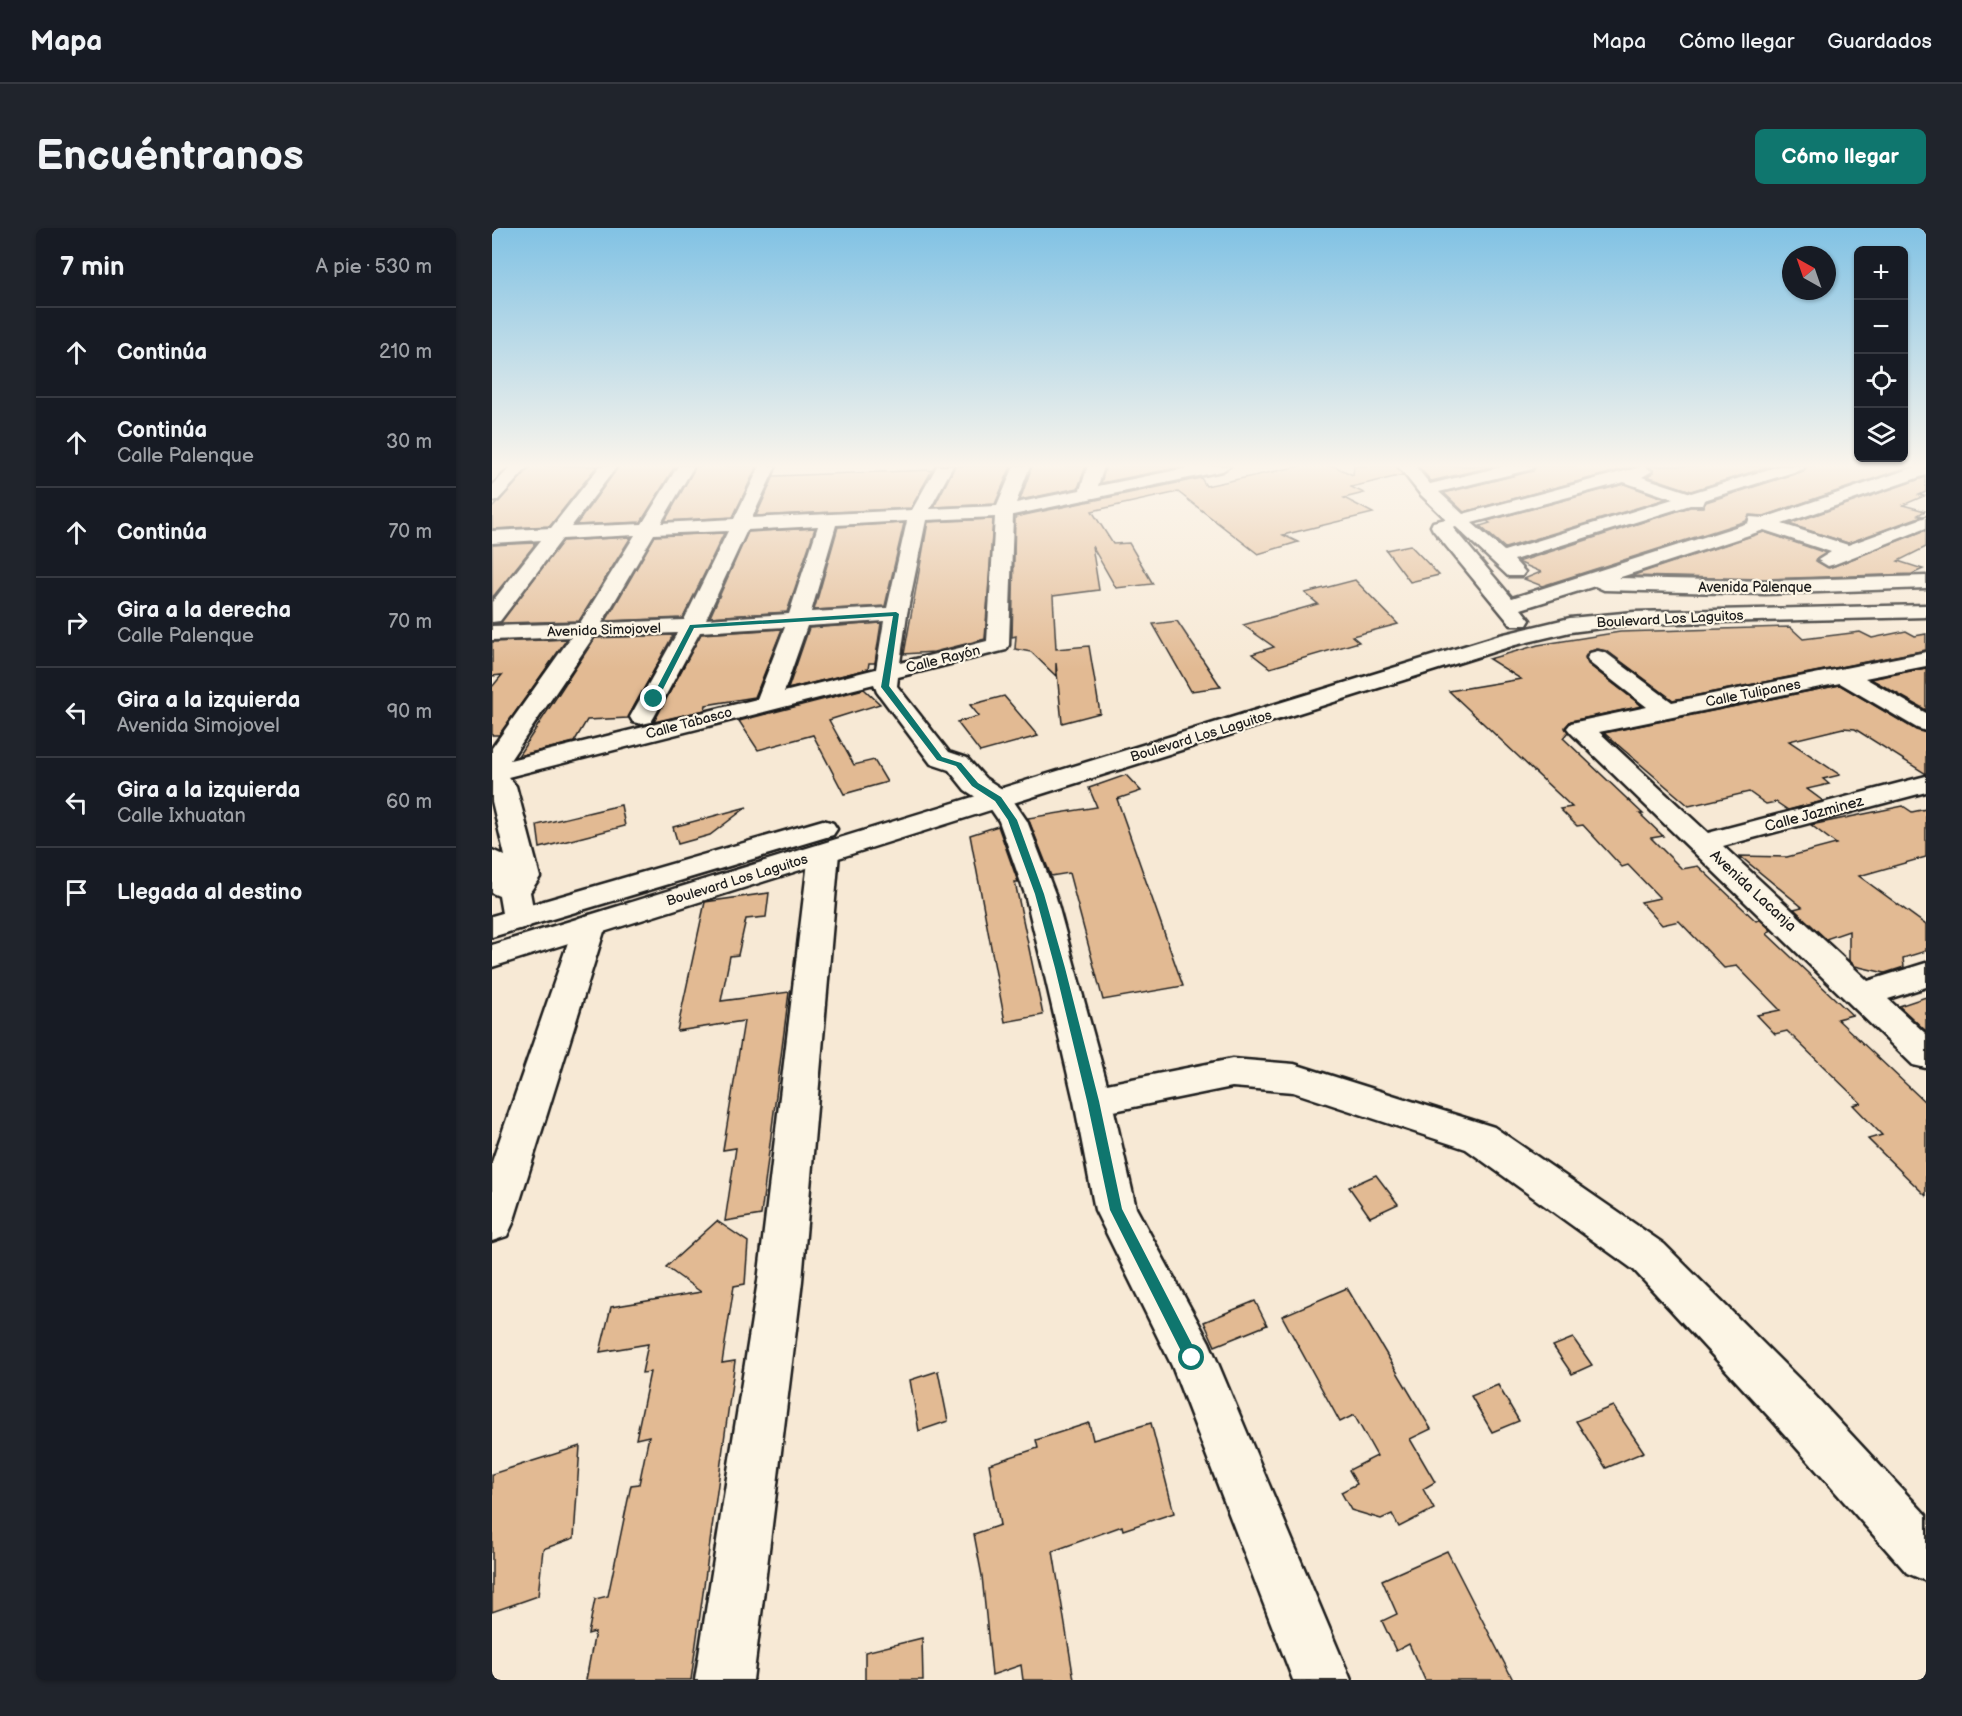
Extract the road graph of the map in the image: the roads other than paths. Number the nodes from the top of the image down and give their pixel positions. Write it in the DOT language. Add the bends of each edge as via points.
graph roads {
  1 [pos="553,534"];
  2 [pos="558,534"];
  3 [pos="644,534"];
  4 [pos="736,534"];
  5 [pos="825,534"];
  6 [pos="914,534"];
  7 [pos="1003,534"];
  8 [pos="1447,534"];
  9 [pos="1475,534"];
  10 [pos="1583,534"];
  11 [pos="1731,534"];
  12 [pos="1794,534"];
  13 [pos="1896,534"];
  14 [pos="492,537"];
  15 [pos="1849,552"];
  16 [pos="1501,558"];
  17 [pos="1651,562"];
  18 [pos="1926,582"];
  19 [pos="1584,583"];
  20 [pos="1753,587"];
  21 [pos="1926,599"];
  22 [pos="1542,605"];
  23 [pos="1799,607"];
  24 [pos="1926,611"];
  25 [pos="1514,613"];
  26 [pos="896,614"];
  27 [pos="492,616"];
  28 [pos="798,621"];
  29 [pos="692,626"];
  30 [pos="586,631"];
  31 [pos="492,633"];
  32 [pos="1598,658"];
  33 [pos="1926,659"];
  34 [pos="886,674"];
  35 [pos="1851,674"];
  36 [pos="768,702"];
  37 [pos="1668,711"];
  38 [pos="1926,711"];
  39 [pos="642,717"];
  40 [pos="1926,723"];
  41 [pos="1580,728"];
  42 [pos="492,767"];
  43 [pos="492,773"];
  44 [pos="492,778"];
  45 [pos="977,783"];
  46 [pos="1926,784"];
  47 [pos="1702,843"];
  48 [pos="824,853"];
  49 [pos="492,859"];
  50 [pos="508,912"];
  51 [pos="590,925"];
  52 [pos="492,956"];
  53 [pos="1926,975"];
  54 [pos="1864,994"];
  55 [pos="1926,1055"];
  56 [pos="1093,1101"];
  57 [pos="492,1223"];
  58 [pos="1926,1554"];
  59 [pos="724,1680"];
  60 [pos="1322,1680"];
  1 -- 2 [label="street"];
  1 -- 14 [label="street"];
  1 -- 27 [label="street"];
  3 -- 30 [label="street"];
  4 -- 29 [label="street"];
  5 -- 28 [label="street"];
  6 -- 26 [label="street"];
  7 -- 34 [label="street, Calle Rayón" via="998,645"];
  8 -- 25 [label="street"];
  9 -- 16 [label="street"];
  10 -- 16 [label="street"];
  10 -- 17 [label="street"];
  11 -- 17 [label="street"];
  12 -- 15 [label="street"];
  13 -- 15 [label="street"];
  15 -- 20 [label="street"];
  16 -- 22 [label="street"];
  17 -- 19 [label="street"];
  18 -- 20 [label="street, Avenida Palenque"];
  19 -- 20 [label="street, Avenida Palenque"];
  19 -- 22 [label="street"];
  21 -- 23 [label="street, Boulevard Los Laguitos"];
  22 -- 23 [label="street, Boulevard Los Laguitos" via="1636,602"];
  22 -- 25 [label="street, Boulevard Los Laguitos"];
  23 -- 24 [label="street, Boulevard Los Laguitos"];
  23 -- 45 [label="street, Boulevard Los Laguitos" via="1570,625"];
  25 -- 45 [label="street, Boulevard Los Laguitos"];
  26 -- 28 [label="street, Avenida Simojovel"];
  26 -- 34 [label="street"];
  28 -- 29 [label="street, Avenida Simojovel"];
  28 -- 36 [label="street"];
  29 -- 30 [label="street, Avenida Simojovel"];
  29 -- 39 [label="street"];
  30 -- 31 [label="street, Avenida Simojovel"];
  30 -- 42 [label="street"];
  32 -- 37 [label="street"];
  33 -- 35 [label="street, Calle Tulipanes"];
  34 -- 36 [label="street, Calle Tabasco"];
  34 -- 45 [label="street" via="885,687 940,758"];
  35 -- 37 [label="street, Calle Tulipanes"];
  35 -- 38 [label="street"];
  35 -- 40 [label="street"];
  36 -- 43 [label="street, Calle Tabasco"];
  37 -- 41 [label="street, Calle Tulipanes"];
  41 -- 47 [label="street, Avenida Lacanja"];
  44 -- 50 [label="street" via="502,786 525,877"];
  45 -- 48 [label="street, Boulevard Los Laguitos"];
  45 -- 50 [label="street, Boulevard Los Laguitos"];
  45 -- 56 [label="street" via="1012,820 1040,894"];
  46 -- 47 [label="street, Calle Jazminez"];
  47 -- 54 [label="street, Avenida Lacanja"];
  48 -- 51 [label="street, Boulevard Los Laguitos"];
  48 -- 59 [label="street" via="780,1281"];
  49 -- 50 [label="street"];
  51 -- 52 [label="street, Boulevard Los Laguitos"];
  51 -- 57 [label="street"];
  53 -- 54 [label="street"];
  54 -- 55 [label="street, Avenida Lacanja"];
  56 -- 58 [label="street" via="1232,1073 1294,1078 1480,1138 1649,1257"];
  56 -- 60 [label="street" via="1116,1210 1192,1358"];
}
